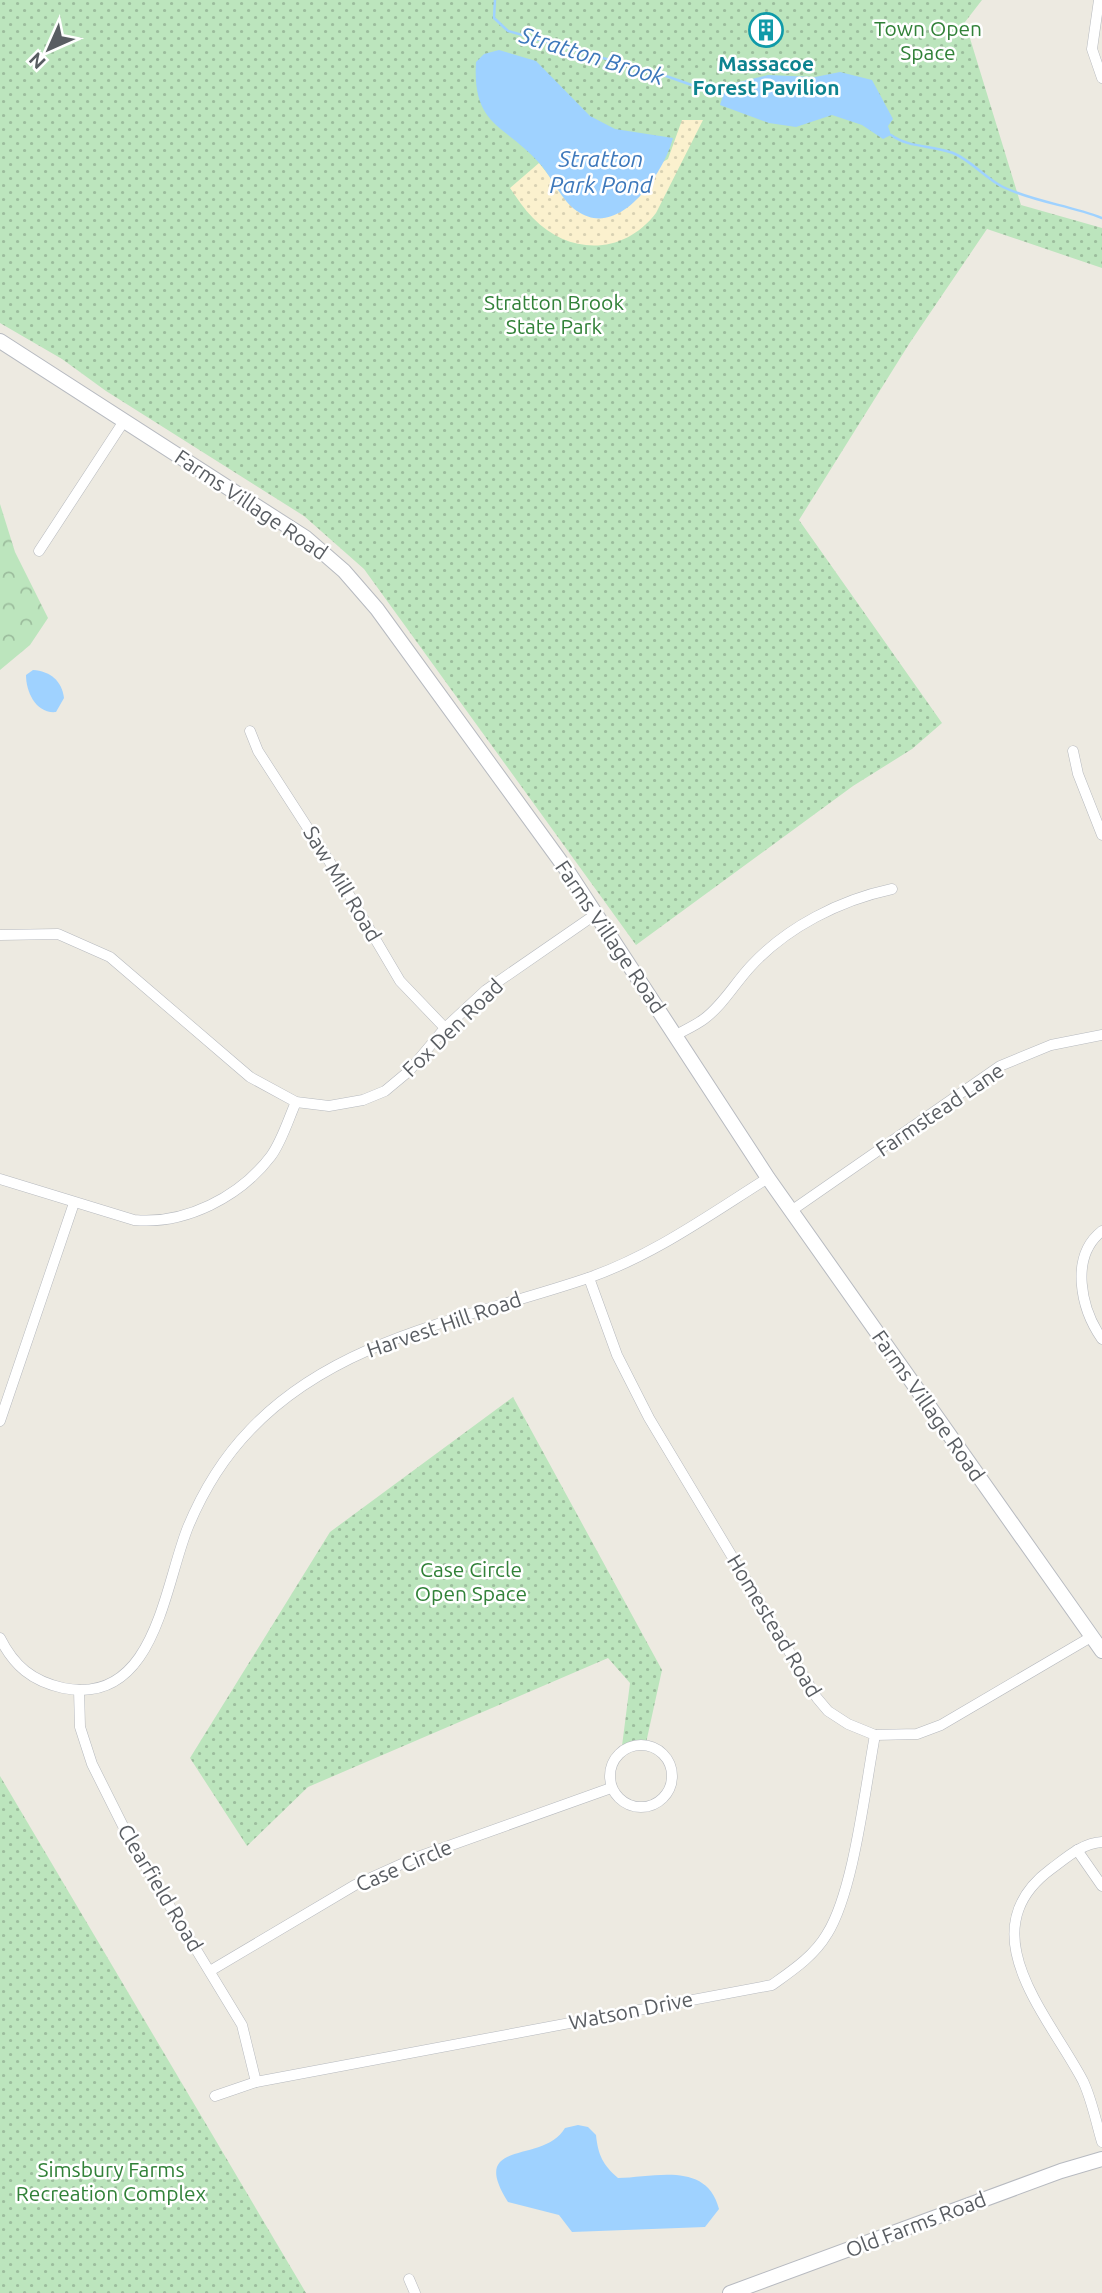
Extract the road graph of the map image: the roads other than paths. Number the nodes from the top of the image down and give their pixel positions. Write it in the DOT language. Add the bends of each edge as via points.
graph roads {
  1 [pos="1099,0"];
  2 [pos="1100,21"];
  3 [pos="1102,78"];
  4 [pos="0,341"];
  5 [pos="124,421"];
  6 [pos="39,551"];
  7 [pos="250,731"];
  8 [pos="1073,751"];
  9 [pos="1102,835"];
  10 [pos="892,889"];
  11 [pos="596,914"];
  12 [pos="0,936"];
  13 [pos="445,1028"];
  14 [pos="676,1035"];
  15 [pos="1102,1035"];
  16 [pos="296,1102"];
  17 [pos="768,1178"];
  18 [pos="0,1179"];
  19 [pos="74,1203"];
  20 [pos="791,1211"];
  21 [pos="1102,1231"];
  22 [pos="589,1278"];
  23 [pos="1102,1339"];
  24 [pos="0,1421"];
  25 [pos="1091,1637"];
  26 [pos="0,1638"];
  27 [pos="1102,1651"];
  28 [pos="79,1690"];
  29 [pos="875,1735"];
  30 [pos="611,1788"];
  31 [pos="1102,1842"];
  32 [pos="1077,1850"];
  33 [pos="1102,1886"];
  34 [pos="210,1971"];
  35 [pos="256,2082"];
  36 [pos="215,2096"];
  37 [pos="1102,2142"];
  38 [pos="1102,2159"];
  39 [pos="409,2279"];
  40 [pos="415,2293"];
  41 [pos="730,2293"];
  1 -- 2 [label="street"];
  2 -- 3 [label="street" via="1092,49"];
  4 -- 5 [label="main road, Farms Village Road"];
  5 -- 6 [label="street"];
  5 -- 11 [label="main road, Farms Village Road" via="295,530 344,571 377,609"];
  7 -- 13 [label="street, Saw Mill Road" via="400,982"];
  8 -- 9 [label="street" via="1077,774"];
  10 -- 14 [label="street" via="824,912 786,935 752,964 705,1018"];
  11 -- 13 [label="street, Fox Den Road" via="486,990"];
  11 -- 14 [label="main road, Farms Village Road"];
  12 -- 16 [label="street, Fox Den Road" via="58,934 110,957 250,1077"];
  13 -- 16 [label="street, Fox Den Road" via="410,1071 385,1091 329,1106"];
  14 -- 17 [label="main road, Farms Village Road"];
  15 -- 20 [label="street, Farmstead Lane" via="1051,1045 1000,1066"];
  16 -- 19 [label="street" via="273,1154 242,1187 220,1201 153,1222"];
  17 -- 20 [label="main road, Farms Village Road"];
  17 -- 22 [label="street, Harvest Hill Road" via="668,1242"];
  18 -- 19 [label="street"];
  19 -- 24 [label="street"];
  20 -- 25 [label="main road, Farms Village Road"];
  21 -- 23 [label="street" via="1081,1268 1080,1288"];
  22 -- 28 [label="street, Harvest Hill Road" via="400,1337 323,1371 278,1402 248,1431 206,1487 143,1655 117,1679"];
  22 -- 29 [label="street, Homestead Road" via="617,1355 649,1418 805,1679 828,1711"];
  25 -- 27 [label="main road, Farms Village Road"];
  25 -- 29 [label="street, Homestead Road" via="935,1728 917,1734"];
  26 -- 28 [label="street, Harvest Hill Road" via="26,1674 45,1684"];
  28 -- 34 [label="street, Clearfield Road" via="80,1727 92,1764 132,1844"];
  29 -- 35 [label="street, Watson Drive" via="840,1908 827,1934 804,1962 772,1985"];
  30 -- 30 [label="street" via="635,1807 656,1804 670,1788 671,1767 666,1757 649,1745 628,1747 614,1759"];
  30 -- 34 [label="street, Case Circle" via="415,1858 355,1885"];
  31 -- 32 [label="street"];
  32 -- 33 [label="street"];
  32 -- 37 [label="street" via="1032,1885 1014,1920 1012,1938 1021,1973 1085,2085"];
  34 -- 35 [label="street, Clearfield Road" via="242,2025"];
  35 -- 36 [label="street, Watson Drive"];
  38 -- 41 [label="main road, Old Farms Road"];
  39 -- 40 [label="street"];
}
